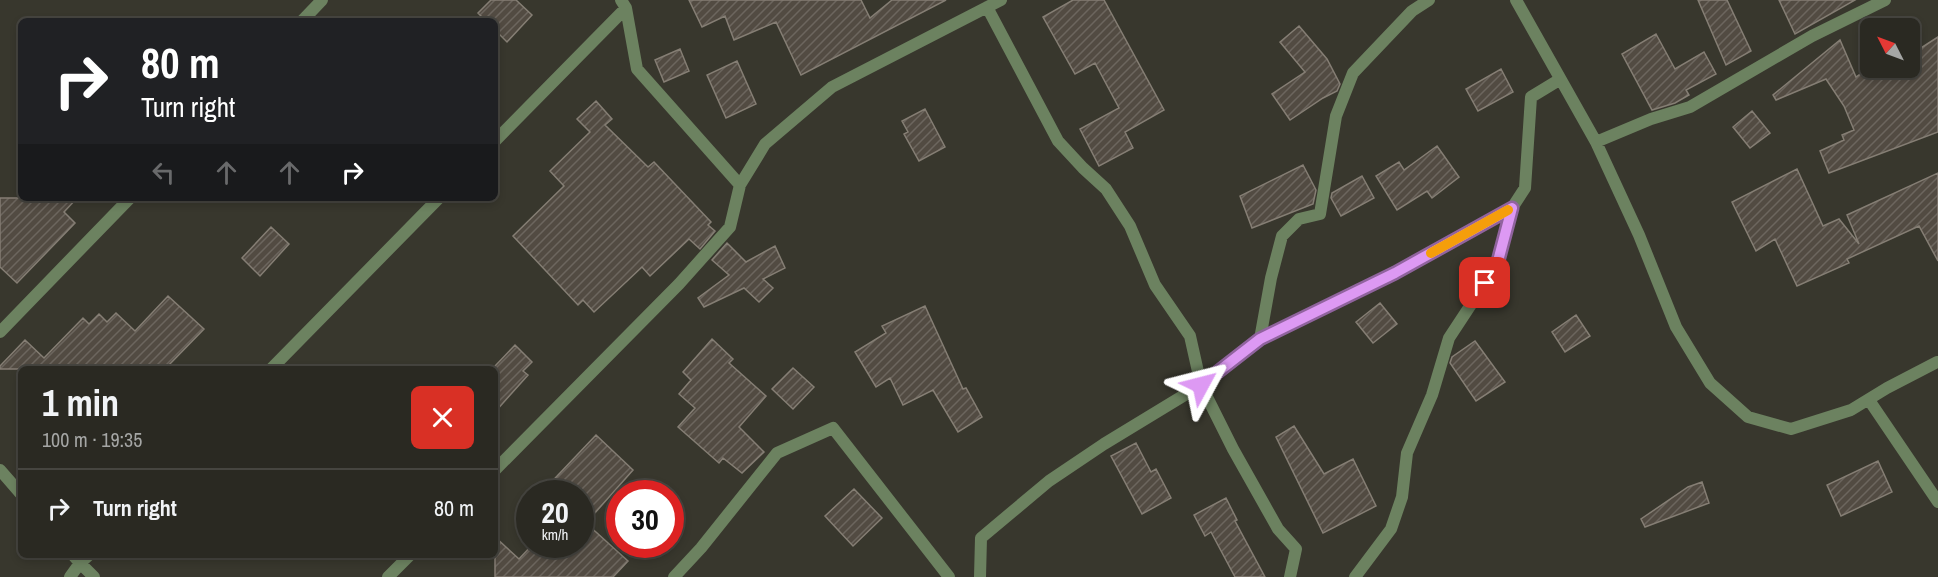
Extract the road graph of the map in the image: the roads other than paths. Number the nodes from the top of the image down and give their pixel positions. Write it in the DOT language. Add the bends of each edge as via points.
graph roads {
  1 [pos="322,0"];
  2 [pos="1001,0"];
  3 [pos="1429,0"];
  4 [pos="1515,0"];
  5 [pos="1885,0"];
  6 [pos="624,4"];
  7 [pos="987,8"];
  8 [pos="305,18"];
  9 [pos="1559,80"];
  10 [pos="498,138"];
  11 [pos="1596,142"];
  12 [pos="740,185"];
  13 [pos="127,201"];
  14 [pos="436,201"];
  15 [pos="1512,208"];
  16 [pos="0,332"];
  17 [pos="1260,339"];
  18 [pos="1937,362"];
  19 [pos="274,366"];
  20 [pos="1201,385"];
  21 [pos="1869,400"];
  22 [pos="498,467"];
  23 [pos="0,470"];
  24 [pos="18,491"];
  25 [pos="1938,502"];
  26 [pos="81,558"];
  27 [pos="407,558"];
  28 [pos="70,577"];
  29 [pos="94,577"];
  30 [pos="388,577"];
  31 [pos="674,577"];
  32 [pos="949,577"];
  33 [pos="980,577"];
  34 [pos="1290,577"];
  35 [pos="1355,577"];
  1 -- 8 [label="street"];
  2 -- 7 [label="street"];
  3 -- 17 [label="street" via="1412,11 1353,73 1336,116 1320,214 1299,219 1282,236"];
  4 -- 9 [label="street"];
  5 -- 11 [label="street" via="1812,36 1690,107"];
  6 -- 10 [label="street"];
  6 -- 12 [label="street" via="637,69"];
  7 -- 12 [label="street" via="832,87 765,144"];
  7 -- 20 [label="street" via="1058,141 1106,189 1130,226 1155,285 1190,336"];
  9 -- 11 [label="street"];
  9 -- 15 [label="street" via="1531,97 1525,188"];
  11 -- 21 [label="street" via="1640,235 1676,327 1710,383 1748,417 1791,429 1851,410"];
  12 -- 22 [label="street" via="730,227"];
  13 -- 16 [label="street"];
  14 -- 19 [label="street"];
  15 -- 17 [label="street" via="1395,273"];
  15 -- 35 [label="street" via="1497,265 1449,338 1432,395 1407,453 1402,497 1391,529"];
  17 -- 20 [label="street"];
  18 -- 21 [label="street"];
  20 -- 33 [label="street" via="1049,482 981,538"];
  20 -- 34 [label="street" via="1278,530 1296,549"];
  21 -- 25 [label="street"];
  23 -- 24 [label="street"];
  26 -- 28 [label="street"];
  26 -- 29 [label="street"];
  27 -- 30 [label="street"];
  31 -- 32 [label="street" via="777,453 834,428"];
}
